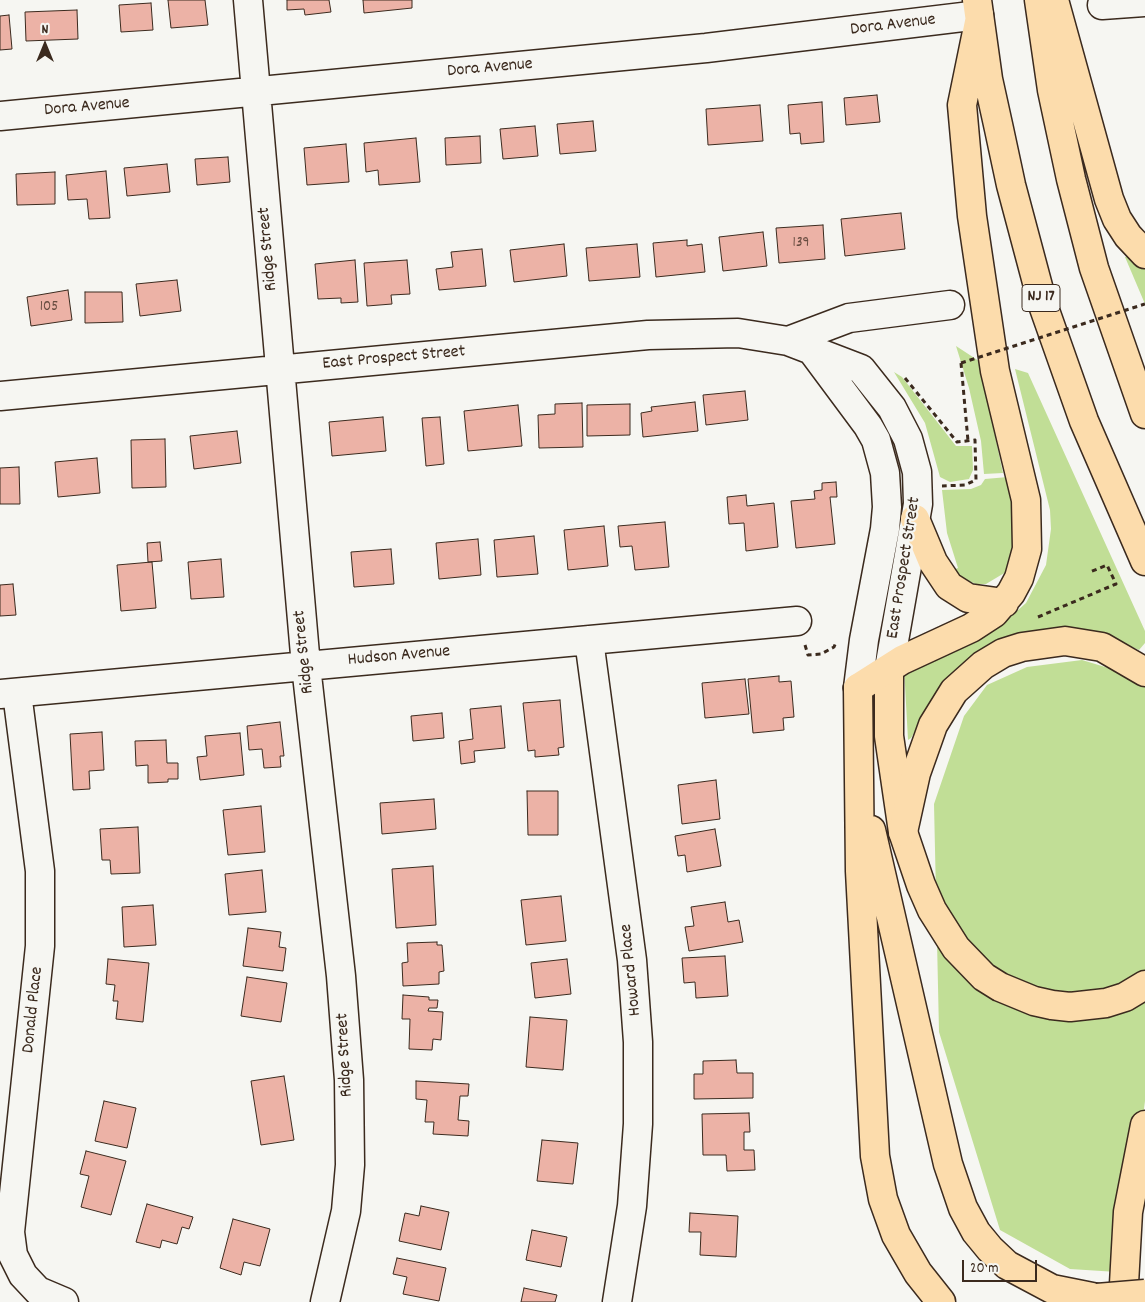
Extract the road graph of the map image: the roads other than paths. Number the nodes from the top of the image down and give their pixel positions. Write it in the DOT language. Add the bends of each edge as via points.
graph roads {
  1 [pos="248,0"];
  2 [pos="1039,0"];
  3 [pos="1054,0"];
  4 [pos="1145,2"];
  5 [pos="1102,5"];
  6 [pos="979,12"];
  7 [pos="256,92"];
  8 [pos="0,116"];
  9 [pos="1145,254"];
  10 [pos="950,305"];
  11 [pos="788,341"];
  12 [pos="813,352"];
  13 [pos="279,370"];
  14 [pos="0,396"];
  15 [pos="1145,414"];
  16 [pos="915,519"];
  17 [pos="1145,561"];
  18 [pos="1004,603"];
  19 [pos="797,621"];
  20 [pos="589,640"];
  21 [pos="306,666"];
  22 [pos="888,669"];
  23 [pos="1145,672"];
  24 [pos="858,688"];
  25 [pos="8,693"];
  26 [pos="861,788"];
  27 [pos="903,832"];
  28 [pos="1145,985"];
  29 [pos="1145,1125"];
  30 [pos="1145,1294"];
  31 [pos="1110,1300"];
  32 [pos="64,1302"];
  33 [pos="325,1302"];
  34 [pos="617,1302"];
  35 [pos="941,1302"];
  1 -- 7 [label="street, Ridge Street"];
  2 -- 15 [label="main road" via="1052,90 1073,188 1094,268"];
  3 -- 9 [label="main road" via="1108,199 1125,230"];
  4 -- 5 [label="street"];
  6 -- 7 [label="street, Dora Avenue" via="706,48"];
  6 -- 17 [label="main road, NJ 17" via="988,79 1043,305 1084,421"];
  6 -- 18 [label="main road" via="962,105 972,216 992,355 1028,517 1024,564"];
  7 -- 8 [label="street, Dora Avenue"];
  7 -- 13 [label="street, Ridge Street"];
  10 -- 11 [label="street" via="849,318"];
  11 -- 12 [label="street, East Prospect Street"];
  11 -- 13 [label="street, East Prospect Street" via="738,333 648,335"];
  12 -- 16 [label="street, East Prospect Street" via="861,369 892,408 908,439 917,472"];
  12 -- 24 [label="street, East Prospect Street" via="868,426 876,440 885,473 885,529"];
  13 -- 14 [label="street, East Prospect Street"];
  13 -- 21 [label="street, Ridge Street"];
  16 -- 18 [label="main road" via="933,562 949,586 968,598"];
  16 -- 22 [label="street, East Prospect Street"];
  18 -- 22 [label="main road" via="971,628"];
  19 -- 20 [label="street, Hudson Avenue"];
  20 -- 21 [label="street, Hudson Avenue"];
  20 -- 34 [label="street, Howard Place" via="632,960 638,1042 638,1124 632,1206"];
  21 -- 25 [label="street, Hudson Avenue"];
  21 -- 33 [label="street, Ridge Street" via="341,976 349,1080 350,1166 346,1211"];
  22 -- 24 [label="main road"];
  22 -- 27 [label="main road, East Prospect Street" via="890,744"];
  23 -- 27 [label="main road" via="1102,647 1065,641 1022,646 983,664 954,691 933,725 916,773"];
  24 -- 26 [label="main road, East Prospect Street"];
  25 -- 32 [label="street, Donald Place" via="40,871 40,946 10,1232 13,1255 23,1275 38,1291"];
  26 -- 31 [label="main road" via="948,1164 963,1208 976,1232 1007,1265 1052,1288"];
  26 -- 35 [label="main road" via="860,871 878,1179 896,1235 918,1273"];
  27 -- 28 [label="main road, East Prospect Street" via="920,885 943,930 984,977 1034,1001 1070,1007 1106,1003 1125,997"];
  29 -- 31 [label="main road"];
  30 -- 31 [label="main road, bridge"];
}
